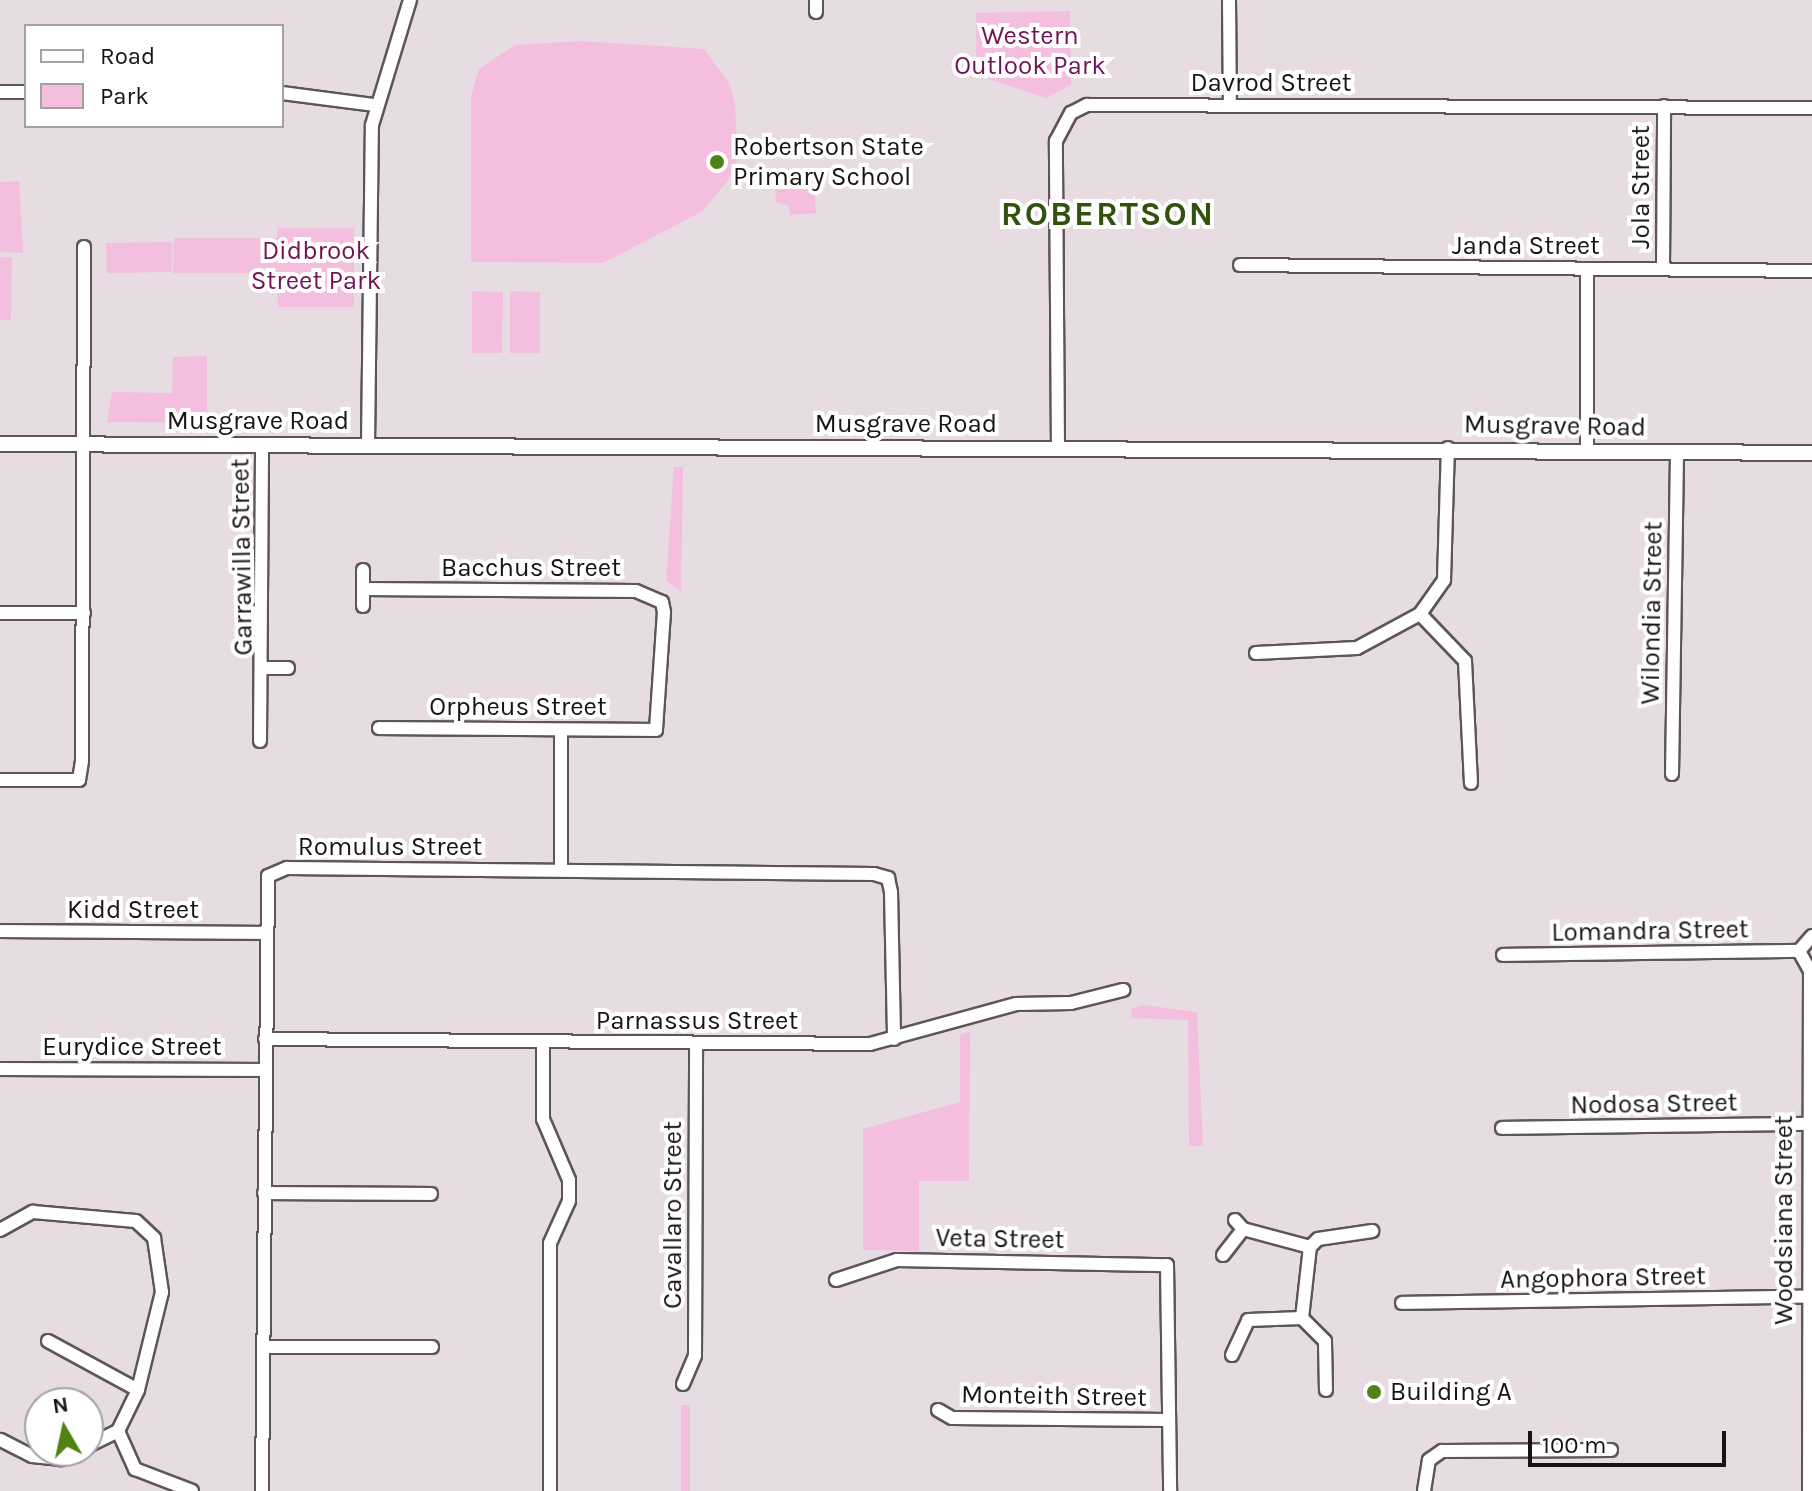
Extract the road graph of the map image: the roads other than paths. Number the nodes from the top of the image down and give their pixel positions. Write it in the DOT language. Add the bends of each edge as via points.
graph roads {
  1 [pos="410,0"];
  2 [pos="1229,0"];
  3 [pos="0,92"];
  4 [pos="24,92"];
  5 [pos="284,93"];
  6 [pos="375,105"];
  7 [pos="1230,105"];
  8 [pos="1664,106"];
  9 [pos="1812,108"];
  10 [pos="84,247"];
  11 [pos="1240,265"];
  12 [pos="1663,268"];
  13 [pos="1587,269"];
  14 [pos="1812,271"];
  15 [pos="0,444"];
  16 [pos="85,445"];
  17 [pos="262,445"];
  18 [pos="368,445"];
  19 [pos="1448,448"];
  20 [pos="1058,449"];
  21 [pos="1587,452"];
  22 [pos="1677,453"];
  23 [pos="1812,453"];
  24 [pos="363,570"];
  25 [pos="363,589"];
  26 [pos="363,606"];
  27 [pos="0,613"];
  28 [pos="84,613"];
  29 [pos="1420,614"];
  30 [pos="1256,653"];
  31 [pos="265,668"];
  32 [pos="288,668"];
  33 [pos="379,728"];
  34 [pos="561,730"];
  35 [pos="656,730"];
  36 [pos="260,741"];
  37 [pos="1672,774"];
  38 [pos="0,780"];
  39 [pos="1471,783"];
  40 [pos="561,870"];
  41 [pos="0,931"];
  42 [pos="266,933"];
  43 [pos="1812,936"];
  44 [pos="1799,951"];
  45 [pos="1503,955"];
  46 [pos="1123,990"];
  47 [pos="265,1039"];
  48 [pos="894,1039"];
  49 [pos="543,1042"];
  50 [pos="696,1043"];
  51 [pos="0,1069"];
  52 [pos="264,1070"];
  53 [pos="1806,1124"];
  54 [pos="1502,1128"];
  55 [pos="264,1193"];
  56 [pos="431,1194"];
  57 [pos="0,1230"];
  58 [pos="1372,1231"];
  59 [pos="1310,1247"];
  60 [pos="1223,1255"];
  61 [pos="836,1280"];
  62 [pos="1805,1297"];
  63 [pos="1402,1303"];
  64 [pos="1302,1318"];
  65 [pos="48,1341"];
  66 [pos="263,1347"];
  67 [pos="432,1347"];
  68 [pos="1232,1355"];
  69 [pos="683,1384"];
  70 [pos="138,1390"];
  71 [pos="1326,1390"];
  72 [pos="938,1410"];
  73 [pos="1169,1420"];
  74 [pos="118,1431"];
  75 [pos="1810,1435"];
  76 [pos="0,1440"];
  77 [pos="1611,1450"];
  78 [pos="192,1491"];
  79 [pos="262,1491"];
  80 [pos="550,1491"];
  81 [pos="1170,1491"];
  82 [pos="1424,1491"];
  83 [pos="1809,1491"];
  1 -- 6 [label="street"];
  2 -- 7 [label="street"];
  3 -- 4 [label="street"];
  5 -- 6 [label="street"];
  6 -- 18 [label="street"];
  7 -- 8 [label="street, Davrod Street"];
  7 -- 20 [label="street, Davrod Street" via="1087,105 1062,124"];
  8 -- 9 [label="street, Davrod Street"];
  8 -- 12 [label="street, Jola Street"];
  10 -- 16 [label="street"];
  11 -- 13 [label="street, Janda Street"];
  12 -- 13 [label="street, Janda Street"];
  12 -- 14 [label="street, Janda Street"];
  13 -- 21 [label="street"];
  15 -- 16 [label="street, Musgrave Road"];
  16 -- 17 [label="street, Musgrave Road"];
  16 -- 28 [label="street"];
  17 -- 18 [label="street, Musgrave Road"];
  17 -- 31 [label="street, Garrawilla Street"];
  18 -- 20 [label="street, Musgrave Road"];
  19 -- 20 [label="street, Musgrave Road"];
  19 -- 21 [label="street, Musgrave Road"];
  19 -- 29 [label="street" via="1444,580"];
  21 -- 22 [label="street, Musgrave Road"];
  22 -- 23 [label="street, Musgrave Road"];
  22 -- 37 [label="street, Wilondia Street"];
  24 -- 25 [label="street"];
  25 -- 26 [label="street"];
  25 -- 35 [label="street, Bacchus Street" via="648,594 664,612"];
  27 -- 28 [label="street"];
  28 -- 38 [label="street" via="79,780"];
  29 -- 30 [label="street" via="1357,648"];
  29 -- 39 [label="street" via="1465,661"];
  31 -- 32 [label="street, Garrawilla Street"];
  31 -- 36 [label="street, Garrawilla Street"];
  33 -- 34 [label="street, Orpheus Street"];
  34 -- 35 [label="street, Orpheus Street"];
  34 -- 40 [label="street"];
  40 -- 42 [label="street, Romulus Street" via="287,868 268,876"];
  40 -- 48 [label="street, Romulus Street" via="888,878"];
  41 -- 42 [label="street, Kidd Street"];
  42 -- 47 [label="street, Romulus Street"];
  43 -- 44 [label="street"];
  44 -- 45 [label="street, Lomandra Street"];
  44 -- 53 [label="street, Woodsiana Street" via="1810,971"];
  46 -- 48 [label="street, Parnassus Street" via="1071,1003 1016,1004"];
  47 -- 49 [label="street, Parnassus Street"];
  47 -- 52 [label="street, Romulus Street"];
  48 -- 50 [label="street, Parnassus Street"];
  49 -- 50 [label="street, Parnassus Street"];
  49 -- 80 [label="street" via="543,1119 569,1180 569,1201 550,1243"];
  50 -- 69 [label="street, Cavallaro Street" via="695,1356"];
  51 -- 52 [label="street, Eurydice Street"];
  52 -- 55 [label="street, Romulus Street"];
  53 -- 54 [label="street, Nodosa Street"];
  53 -- 62 [label="street, Woodsiana Street"];
  55 -- 56 [label="street"];
  55 -- 66 [label="street, Romulus Street"];
  57 -- 70 [label="street" via="33,1212 148,1228 162,1292"];
  58 -- 59 [label="street" via="1318,1239"];
  59 -- 60 [label="street" via="1239,1225"];
  59 -- 64 [label="street"];
  61 -- 73 [label="street, Veta Street" via="897,1260 1167,1265"];
  62 -- 63 [label="street, Angophora Street"];
  62 -- 75 [label="street, Woodsiana Street"];
  64 -- 68 [label="street" via="1248,1320"];
  64 -- 71 [label="street" via="1325,1341"];
  65 -- 70 [label="street"];
  66 -- 67 [label="street"];
  66 -- 79 [label="street, Romulus Street"];
  70 -- 74 [label="street"];
  72 -- 73 [label="street, Monteith Street" via="952,1418"];
  73 -- 81 [label="street"];
  74 -- 76 [label="street" via="61,1459 32,1456"];
  74 -- 78 [label="street" via="135,1469"];
  75 -- 83 [label="street, Woodsiana Street"];
  77 -- 82 [label="street" via="1442,1451 1429,1460"];
}
